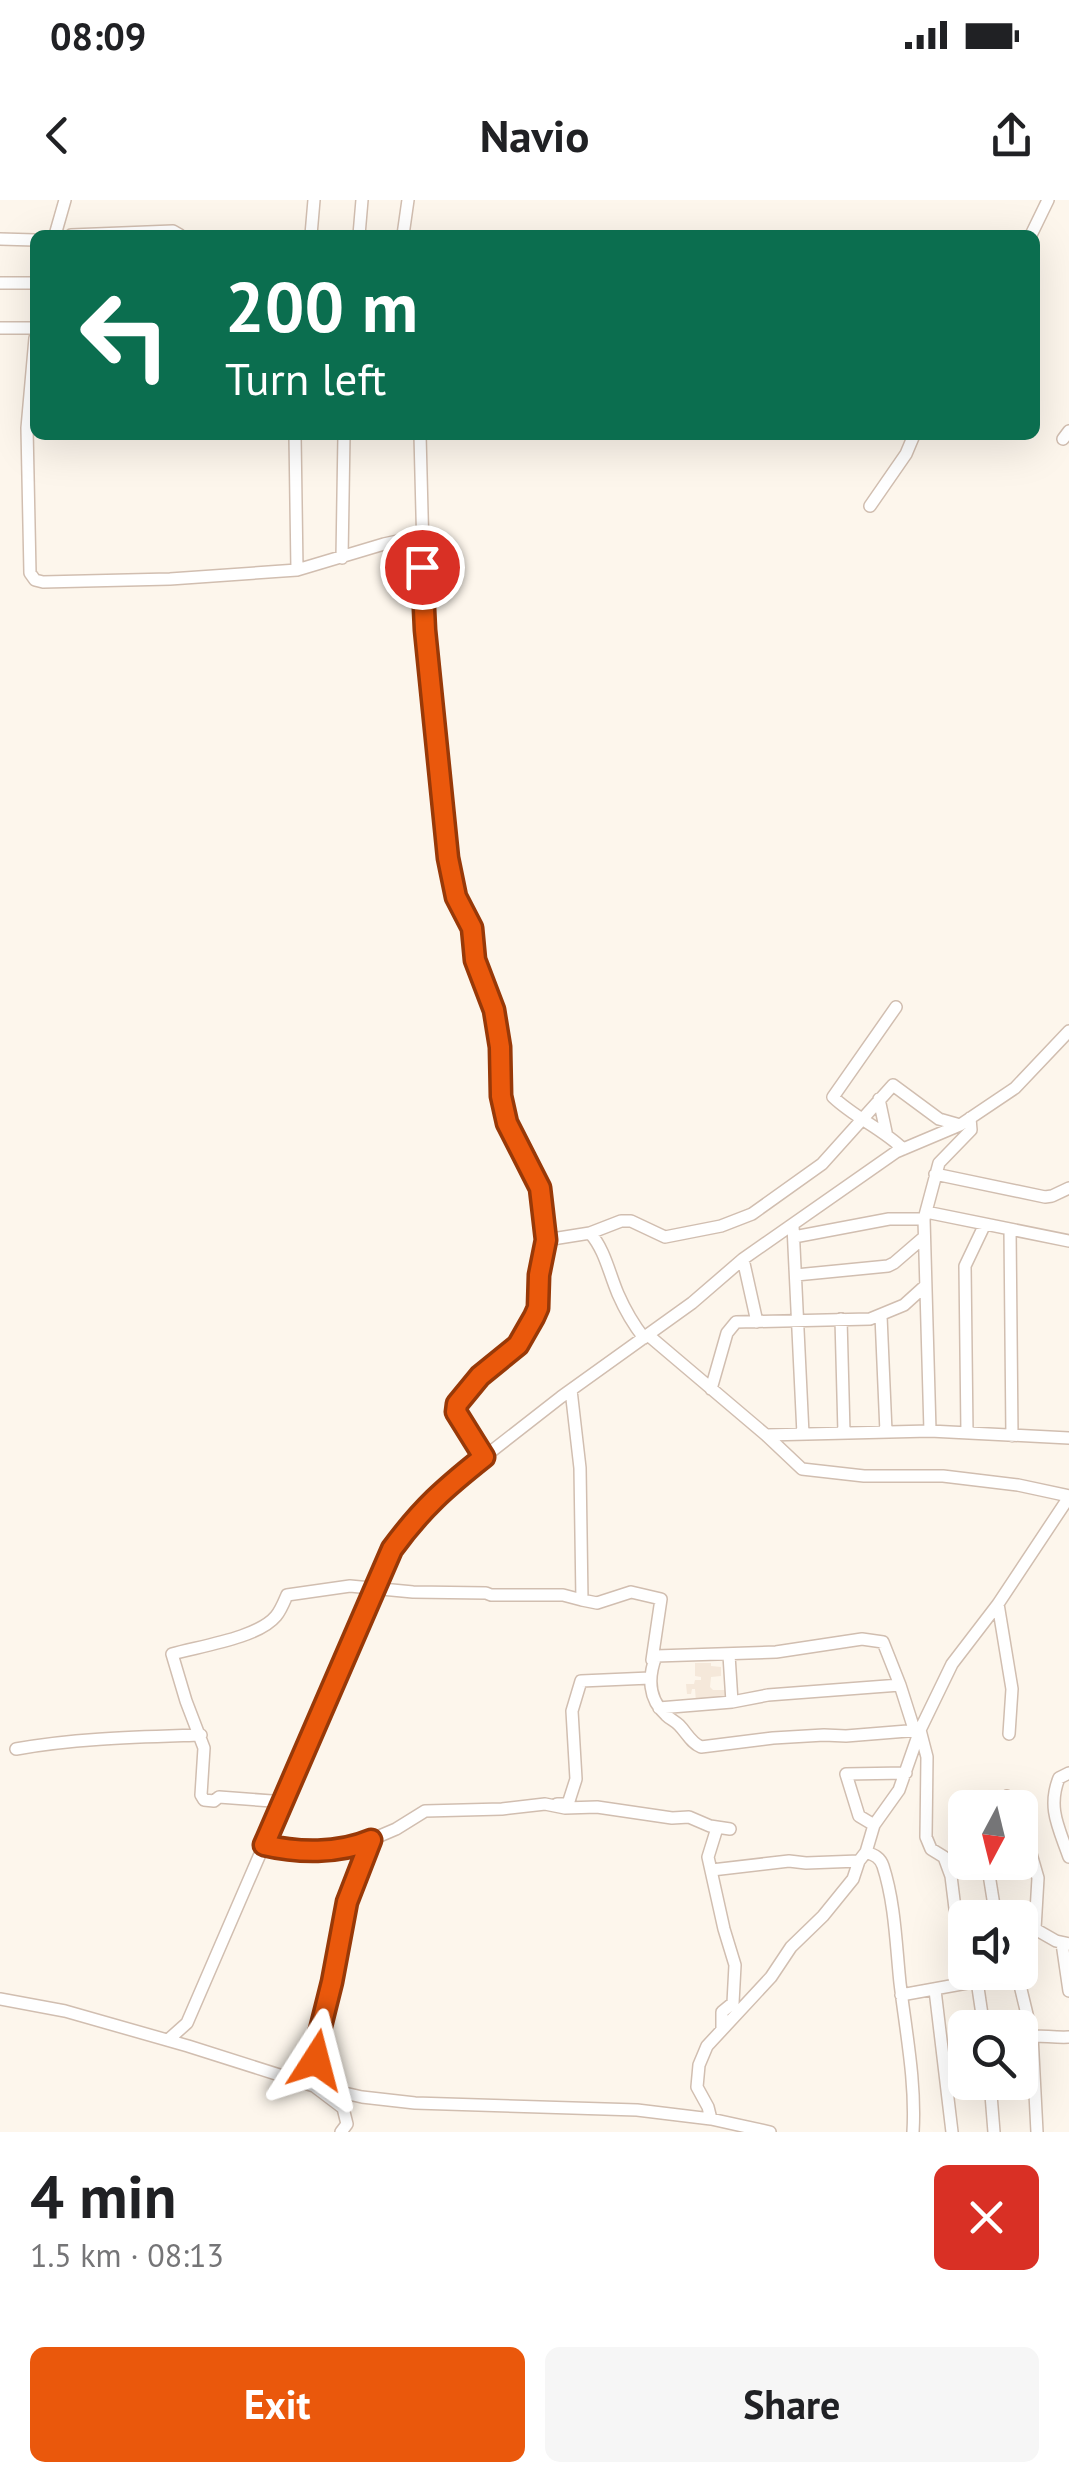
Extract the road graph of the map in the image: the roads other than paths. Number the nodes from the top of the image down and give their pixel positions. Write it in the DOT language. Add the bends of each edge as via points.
graph roads {
  1 [pos="65,200"];
  2 [pos="314,200"];
  3 [pos="362,200"];
  4 [pos="408,200"];
  5 [pos="1048,200"];
  6 [pos="56,230"];
  7 [pos="311,230"];
  8 [pos="359,230"];
  9 [pos="404,230"];
  10 [pos="1033,230"];
  11 [pos="0,239"];
  12 [pos="30,240"];
  13 [pos="0,283"];
  14 [pos="30,283"];
  15 [pos="0,328"];
  16 [pos="30,328"];
  17 [pos="30,394"];
  18 [pos="295,440"];
  19 [pos="344,440"];
  20 [pos="420,440"];
  21 [pos="912,440"];
  22 [pos="870,506"];
  23 [pos="421,536"];
  24 [pos="342,558"];
  25 [pos="297,570"];
  26 [pos="896,1007"];
  27 [pos="1069,1031"];
  28 [pos="879,1099"];
  29 [pos="861,1120"];
  30 [pos="965,1121"];
  31 [pos="886,1132"];
  32 [pos="904,1149"];
  33 [pos="935,1174"];
  34 [pos="1069,1188"];
  35 [pos="925,1216"];
  36 [pos="985,1224"];
  37 [pos="1010,1229"];
  38 [pos="793,1231"];
  39 [pos="590,1233"];
  40 [pos="923,1238"];
  41 [pos="546,1240"];
  42 [pos="1069,1241"];
  43 [pos="744,1259"];
  44 [pos="796,1275"];
  45 [pos="925,1286"];
  46 [pos="881,1316"];
  47 [pos="842,1320"];
  48 [pos="799,1321"];
  49 [pos="757,1322"];
  50 [pos="646,1336"];
  51 [pos="711,1388"];
  52 [pos="571,1390"];
  53 [pos="886,1432"];
  54 [pos="930,1432"];
  55 [pos="844,1433"];
  56 [pos="967,1433"];
  57 [pos="804,1434"];
  58 [pos="766,1435"];
  59 [pos="1012,1436"];
  60 [pos="1069,1438"];
  61 [pos="484,1457"];
  62 [pos="1069,1497"];
  63 [pos="1065,1512"];
  64 [pos="376,1590"];
  65 [pos="582,1600"];
  66 [pos="998,1604"];
  67 [pos="729,1655"];
  68 [pos="650,1674"];
  69 [pos="900,1685"];
  70 [pos="732,1702"];
  71 [pos="660,1708"];
  72 [pos="917,1730"];
  73 [pos="1009,1734"];
  74 [pos="201,1736"];
  75 [pos="16,1749"];
  76 [pos="1068,1771"];
  77 [pos="906,1773"];
  78 [pos="545,1804"];
  79 [pos="281,1806"];
  80 [pos="874,1826"];
  81 [pos="1065,1832"];
  82 [pos="371,1840"];
  83 [pos="264,1845"];
  84 [pos="863,1856"];
  85 [pos="1069,1857"];
  86 [pos="712,1870"];
  87 [pos="952,1900"];
  88 [pos="1038,1930"];
  89 [pos="1066,1944"];
  90 [pos="948,1987"];
  91 [pos="935,1990"];
  92 [pos="1069,1991"];
  93 [pos="902,1994"];
  94 [pos="0,1999"];
  95 [pos="187,2022"];
  96 [pos="722,2029"];
  97 [pos="1038,2037"];
  98 [pos="1069,2037"];
  99 [pos="168,2040"];
  100 [pos="188,2046"];
  101 [pos="314,2086"];
  102 [pos="991,2100"];
  103 [pos="1033,2100"];
  104 [pos="711,2120"];
  105 [pos="340,2132"];
  106 [pos="770,2132"];
  107 [pos="913,2132"];
  108 [pos="952,2132"];
  109 [pos="994,2132"];
  110 [pos="1037,2132"];
  1 -- 6 [label="street"];
  2 -- 7 [label="street"];
  3 -- 8 [label="street"];
  4 -- 9 [label="street"];
  5 -- 10 [label="street"];
  11 -- 12 [label="street"];
  13 -- 14 [label="street"];
  15 -- 16 [label="street"];
  17 -- 25 [label="street" via="35,580"];
  18 -- 25 [label="street"];
  19 -- 24 [label="street"];
  20 -- 23 [label="street"];
  21 -- 22 [label="street"];
  23 -- 24 [label="street"];
  23 -- 41 [label="street" via="448,858 494,1010 507,1123 540,1188"];
  24 -- 25 [label="street"];
  26 -- 29 [label="street" via="833,1094"];
  27 -- 30 [label="street" via="1015,1088"];
  28 -- 29 [label="street"];
  28 -- 30 [label="street" via="894,1085 939,1119"];
  28 -- 31 [label="street"];
  29 -- 31 [label="street"];
  29 -- 39 [label="street" via="822,1164 752,1214 666,1237 631,1220"];
  30 -- 32 [label="street"];
  30 -- 33 [label="street" via="971,1130"];
  31 -- 32 [label="street"];
  32 -- 38 [label="street"];
  33 -- 34 [label="street" via="1046,1197"];
  33 -- 35 [label="street"];
  35 -- 36 [label="street"];
  35 -- 38 [label="street"];
  35 -- 40 [label="street"];
  36 -- 37 [label="street"];
  36 -- 56 [label="street" via="965,1266"];
  37 -- 42 [label="street"];
  37 -- 59 [label="street"];
  38 -- 43 [label="street"];
  38 -- 44 [label="street"];
  39 -- 41 [label="street"];
  39 -- 50 [label="street" via="631,1322"];
  40 -- 44 [label="street" via="888,1266"];
  40 -- 45 [label="street"];
  41 -- 61 [label="street" via="534,1317 514,1350 457,1404"];
  43 -- 49 [label="street"];
  43 -- 50 [label="street"];
  44 -- 48 [label="street"];
  45 -- 46 [label="street"];
  45 -- 54 [label="street"];
  46 -- 47 [label="street"];
  46 -- 53 [label="street"];
  47 -- 48 [label="street"];
  47 -- 55 [label="street"];
  48 -- 49 [label="street"];
  48 -- 57 [label="street"];
  49 -- 51 [label="street" via="731,1326"];
  50 -- 51 [label="street"];
  50 -- 52 [label="street"];
  51 -- 58 [label="street"];
  52 -- 61 [label="street"];
  52 -- 65 [label="street"];
  53 -- 54 [label="street"];
  53 -- 55 [label="street"];
  54 -- 56 [label="street"];
  55 -- 57 [label="street"];
  56 -- 59 [label="street"];
  57 -- 58 [label="street"];
  58 -- 62 [label="street" via="802,1469 943,1476"];
  59 -- 60 [label="street"];
  61 -- 64 [label="street" via="416,1516 392,1549"];
  62 -- 63 [label="street"];
  63 -- 66 [label="street"];
  64 -- 65 [label="street"];
  64 -- 74 [label="street" via="350,1586 287,1595 266,1626 172,1654"];
  64 -- 79 [label="street"];
  65 -- 68 [label="street" via="596,1603 631,1592 662,1599"];
  66 -- 72 [label="street" via="952,1664"];
  66 -- 73 [label="street" via="1012,1689"];
  67 -- 68 [label="street" via="656,1656"];
  67 -- 69 [label="street" via="883,1642"];
  67 -- 70 [label="street"];
  68 -- 71 [label="street"];
  68 -- 78 [label="street" via="581,1681 572,1711 572,1798"];
  69 -- 70 [label="street"];
  69 -- 72 [label="street"];
  70 -- 71 [label="street"];
  71 -- 72 [label="street" via="701,1747"];
  72 -- 77 [label="street"];
  72 -- 87 [label="street" via="928,1757 926,1838 944,1857"];
  74 -- 75 [label="street"];
  74 -- 79 [label="street" via="204,1800"];
  76 -- 81 [label="street" via="1052,1801"];
  77 -- 80 [label="street"];
  77 -- 80 [label="street" via="846,1774 859,1816"];
  78 -- 82 [label="street" via="426,1811"];
  78 -- 86 [label="street" via="688,1817 723,1828 708,1857"];
  79 -- 83 [label="street"];
  80 -- 84 [label="street"];
  81 -- 85 [label="street"];
  82 -- 83 [label="street" via="320,1850"];
  82 -- 101 [label="street" via="347,1902"];
  83 -- 95 [label="street"];
  84 -- 86 [label="street"];
  84 -- 93 [label="street" via="878,1856 882,1864"];
  84 -- 96 [label="street" via="823,1916"];
  86 -- 96 [label="street" via="735,1965 733,2003 722,2012"];
  88 -- 89 [label="street"];
  89 -- 92 [label="street"];
  90 -- 91 [label="street"];
  91 -- 93 [label="street"];
  91 -- 108 [label="street"];
  93 -- 107 [label="street"];
  94 -- 99 [label="street"];
  95 -- 99 [label="street"];
  95 -- 100 [label="street"];
  96 -- 104 [label="street" via="699,2065 697,2088"];
  97 -- 98 [label="street"];
  99 -- 100 [label="street"];
  100 -- 101 [label="street"];
  101 -- 104 [label="street" via="382,2100 637,2110"];
  101 -- 105 [label="street" via="342,2108 347,2124"];
  102 -- 109 [label="street"];
  103 -- 110 [label="street"];
  104 -- 106 [label="street"];
}
